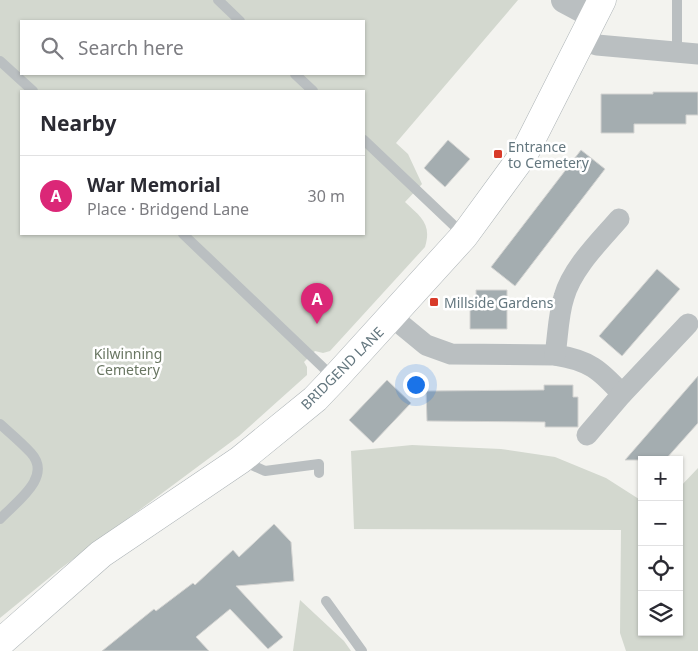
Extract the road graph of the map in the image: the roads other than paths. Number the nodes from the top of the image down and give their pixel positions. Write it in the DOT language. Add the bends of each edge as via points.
graph roads {
  1 [pos="218,0"];
  2 [pos="564,0"];
  3 [pos="677,0"];
  4 [pos="598,8"];
  5 [pos="239,20"];
  6 [pos="581,40"];
  7 [pos="688,53"];
  8 [pos="0,61"];
  9 [pos="296,75"];
  10 [pos="32,90"];
  11 [pos="312,90"];
  12 [pos="365,141"];
  13 [pos="619,218"];
  14 [pos="184,235"];
  15 [pos="464,236"];
  16 [pos="392,317"];
  17 [pos="688,324"];
  18 [pos="555,355"];
  19 [pos="335,378"];
  20 [pos="622,394"];
  21 [pos="0,424"];
  22 [pos="588,435"];
  23 [pos="240,460"];
  24 [pos="319,473"];
  25 [pos="0,519"];
  26 [pos="326,601"];
  27 [pos="0,643"];
  28 [pos="362,651"];
  1 -- 5 [label="lane"];
  2 -- 4 [label="street"];
  3 -- 7 [label="lane"];
  4 -- 6 [label="main road, BRIDGEND LANE"];
  6 -- 7 [label="street" via="597,45"];
  6 -- 15 [label="main road, BRIDGEND LANE" via="524,154"];
  8 -- 10 [label="lane"];
  9 -- 11 [label="lane"];
  12 -- 15 [label="lane"];
  13 -- 18 [label="street" via="574,274 564,298"];
  14 -- 19 [label="lane"];
  15 -- 16 [label="main road, BRIDGEND LANE"];
  16 -- 18 [label="street" via="426,345 451,354"];
  16 -- 19 [label="main road, BRIDGEND LANE"];
  17 -- 20 [label="street"];
  18 -- 20 [label="street" via="588,363 606,376"];
  19 -- 23 [label="main road, BRIDGEND LANE" via="315,399"];
  20 -- 22 [label="street"];
  21 -- 25 [label="lane" via="32,454 37,462 38,476"];
  23 -- 24 [label="lane" via="265,471 319,464"];
  23 -- 27 [label="main road, BRIDGEND LANE" via="101,554"];
  26 -- 28 [label="lane"];
}
